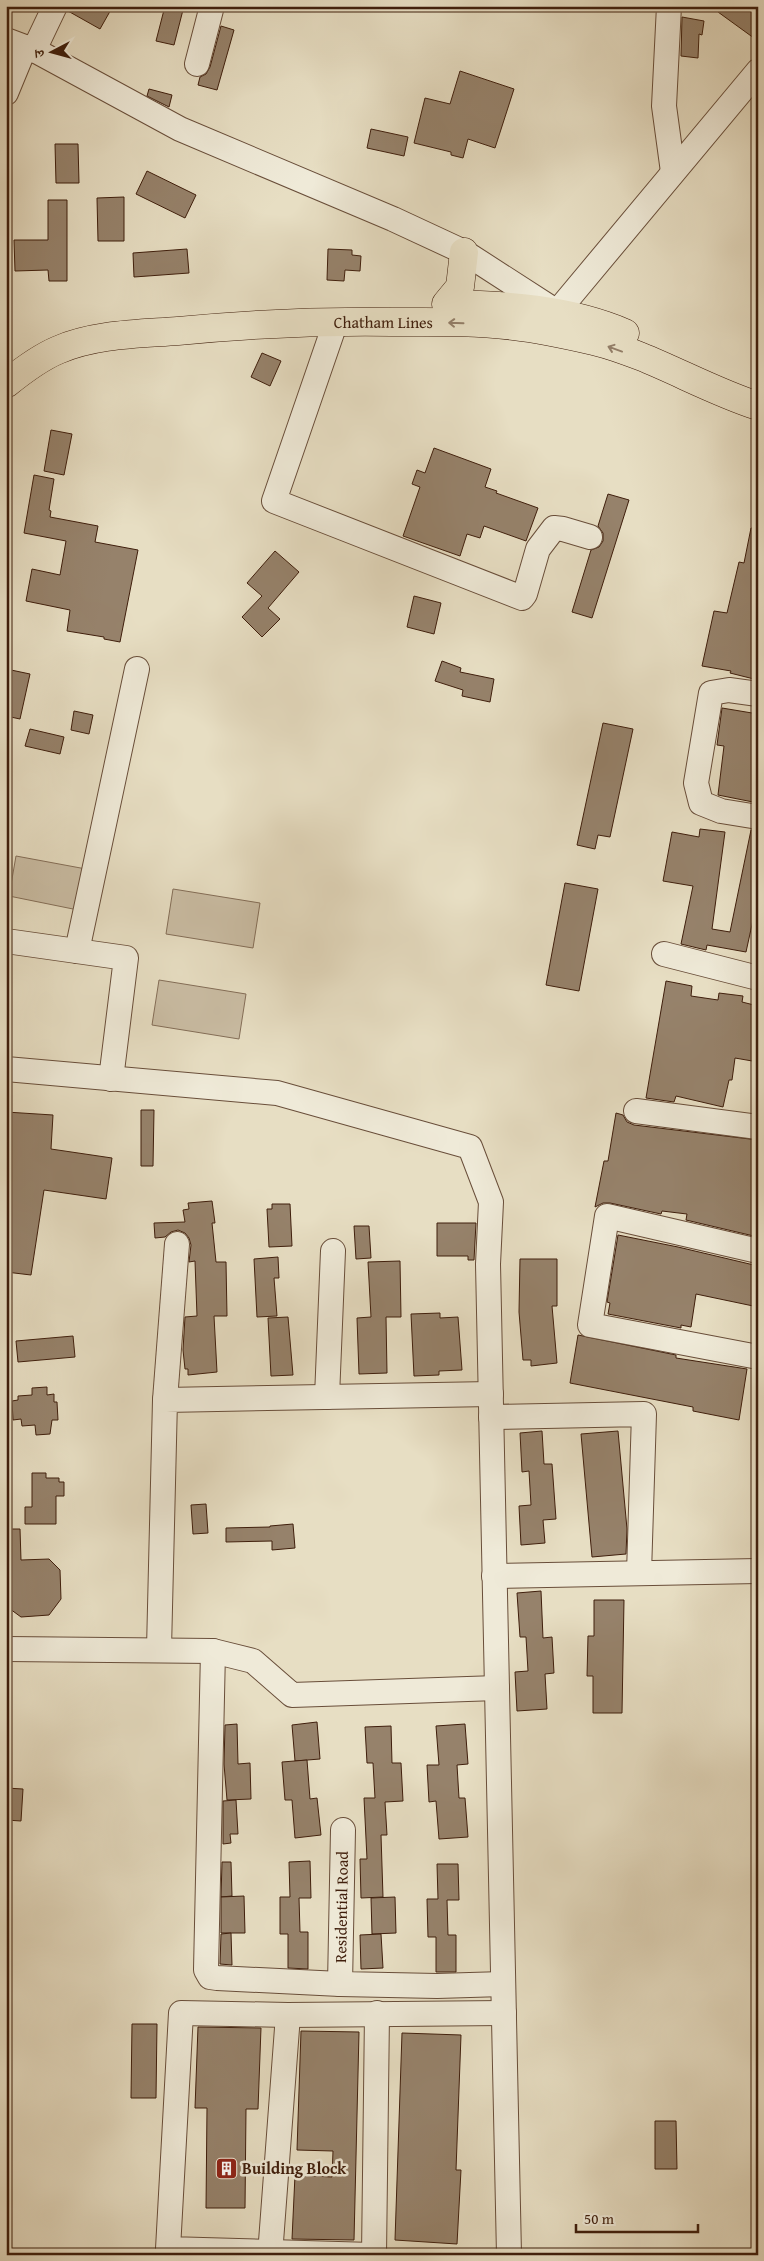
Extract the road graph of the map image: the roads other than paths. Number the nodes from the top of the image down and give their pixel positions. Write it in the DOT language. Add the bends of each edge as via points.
graph roads {
  1 [pos="55,6"];
  2 [pos="212,6"];
  3 [pos="669,6"];
  4 [pos="22,46"];
  5 [pos="197,64"];
  6 [pos="758,71"];
  7 [pos="6,93"];
  8 [pos="673,172"];
  9 [pos="464,252"];
  10 [pos="446,304"];
  11 [pos="336,321"];
  12 [pos="554,322"];
  13 [pos="6,364"];
  14 [pos="6,384"];
  15 [pos="758,388"];
  16 [pos="758,406"];
  17 [pos="590,537"];
  18 [pos="137,669"];
  19 [pos="758,694"];
  20 [pos="758,817"];
  21 [pos="6,941"];
  22 [pos="77,951"];
  23 [pos="664,954"];
  24 [pos="758,978"];
  25 [pos="6,1069"];
  26 [pos="111,1079"];
  27 [pos="636,1111"];
  28 [pos="758,1127"];
  29 [pos="177,1244"];
  30 [pos="333,1251"];
  31 [pos="758,1251"];
  32 [pos="758,1356"];
  33 [pos="327,1397"];
  34 [pos="165,1400"];
  35 [pos="491,1406"];
  36 [pos="758,1571"];
  37 [pos="639,1573"];
  38 [pos="494,1576"];
  39 [pos="6,1649"];
  40 [pos="159,1649"];
  41 [pos="213,1651"];
  42 [pos="497,1688"];
  43 [pos="343,1830"];
  44 [pos="340,1984"];
  45 [pos="503,1984"];
  46 [pos="377,2013"];
  47 [pos="504,2013"];
  48 [pos="288,2015"];
  49 [pos="270,2253"];
  50 [pos="326,2254"];
  51 [pos="373,2255"];
  52 [pos="509,2255"];
  1 -- 4 [label="street"];
  2 -- 5 [label="street"];
  3 -- 8 [label="street" via="664,106"];
  4 -- 7 [label="street"];
  4 -- 9 [label="street" via="180,129"];
  6 -- 8 [label="street"];
  8 -- 12 [label="street"];
  9 -- 10 [label="highway" via="460,287"];
  9 -- 12 [label="street"];
  10 -- 12 [label="highway, Chatham Lines" via="492,305"];
  10 -- 13 [label="highway, Chatham Lines" via="257,307 88,325 38,343"];
  12 -- 11 [label="highway, Chatham Lines, one-way" via="514,326"];
  11 -- 14 [label="highway, Chatham Lines" via="237,325 88,341 50,354"];
  11 -- 17 [label="street" via="274,501 522,598 538,549 554,528"];
  12 -- 15 [label="highway, Chatham Lines" via="619,330"];
  16 -- 12 [label="highway, Chatham Lines, one-way"];
  18 -- 22 [label="street"];
  19 -- 20 [label="street" via="729,690 710,693 696,784 701,803 721,811"];
  21 -- 22 [label="street"];
  22 -- 26 [label="street" via="126,958"];
  23 -- 24 [label="street"];
  25 -- 26 [label="street"];
  26 -- 35 [label="street" via="277,1094 470,1148 491,1202 488,1264"];
  27 -- 28 [label="street"];
  29 -- 34 [label="street"];
  30 -- 33 [label="street"];
  31 -- 32 [label="street" via="608,1216 590,1325"];
  33 -- 34 [label="street"];
  33 -- 35 [label="street"];
  34 -- 40 [label="street"];
  35 -- 37 [label="street" via="644,1414"];
  35 -- 38 [label="street"];
  36 -- 37 [label="street"];
  37 -- 38 [label="street"];
  38 -- 42 [label="street"];
  39 -- 40 [label="street"];
  40 -- 41 [label="street"];
  41 -- 42 [label="street" via="253,1661 292,1696"];
  41 -- 44 [label="street, Residential Road" via="206,1970 210,1977 217,1978"];
  42 -- 45 [label="street"];
  43 -- 44 [label="street, Residential Road"];
  44 -- 45 [label="street, Residential Road"];
  45 -- 47 [label="street"];
  46 -- 47 [label="street"];
  46 -- 48 [label="street"];
  46 -- 51 [label="street"];
  47 -- 52 [label="street"];
  48 -- 49 [label="street"];
  48 -- 49 [label="street" via="181,2012 168,2249"];
  49 -- 50 [label="street"];
  50 -- 51 [label="street"];
}
